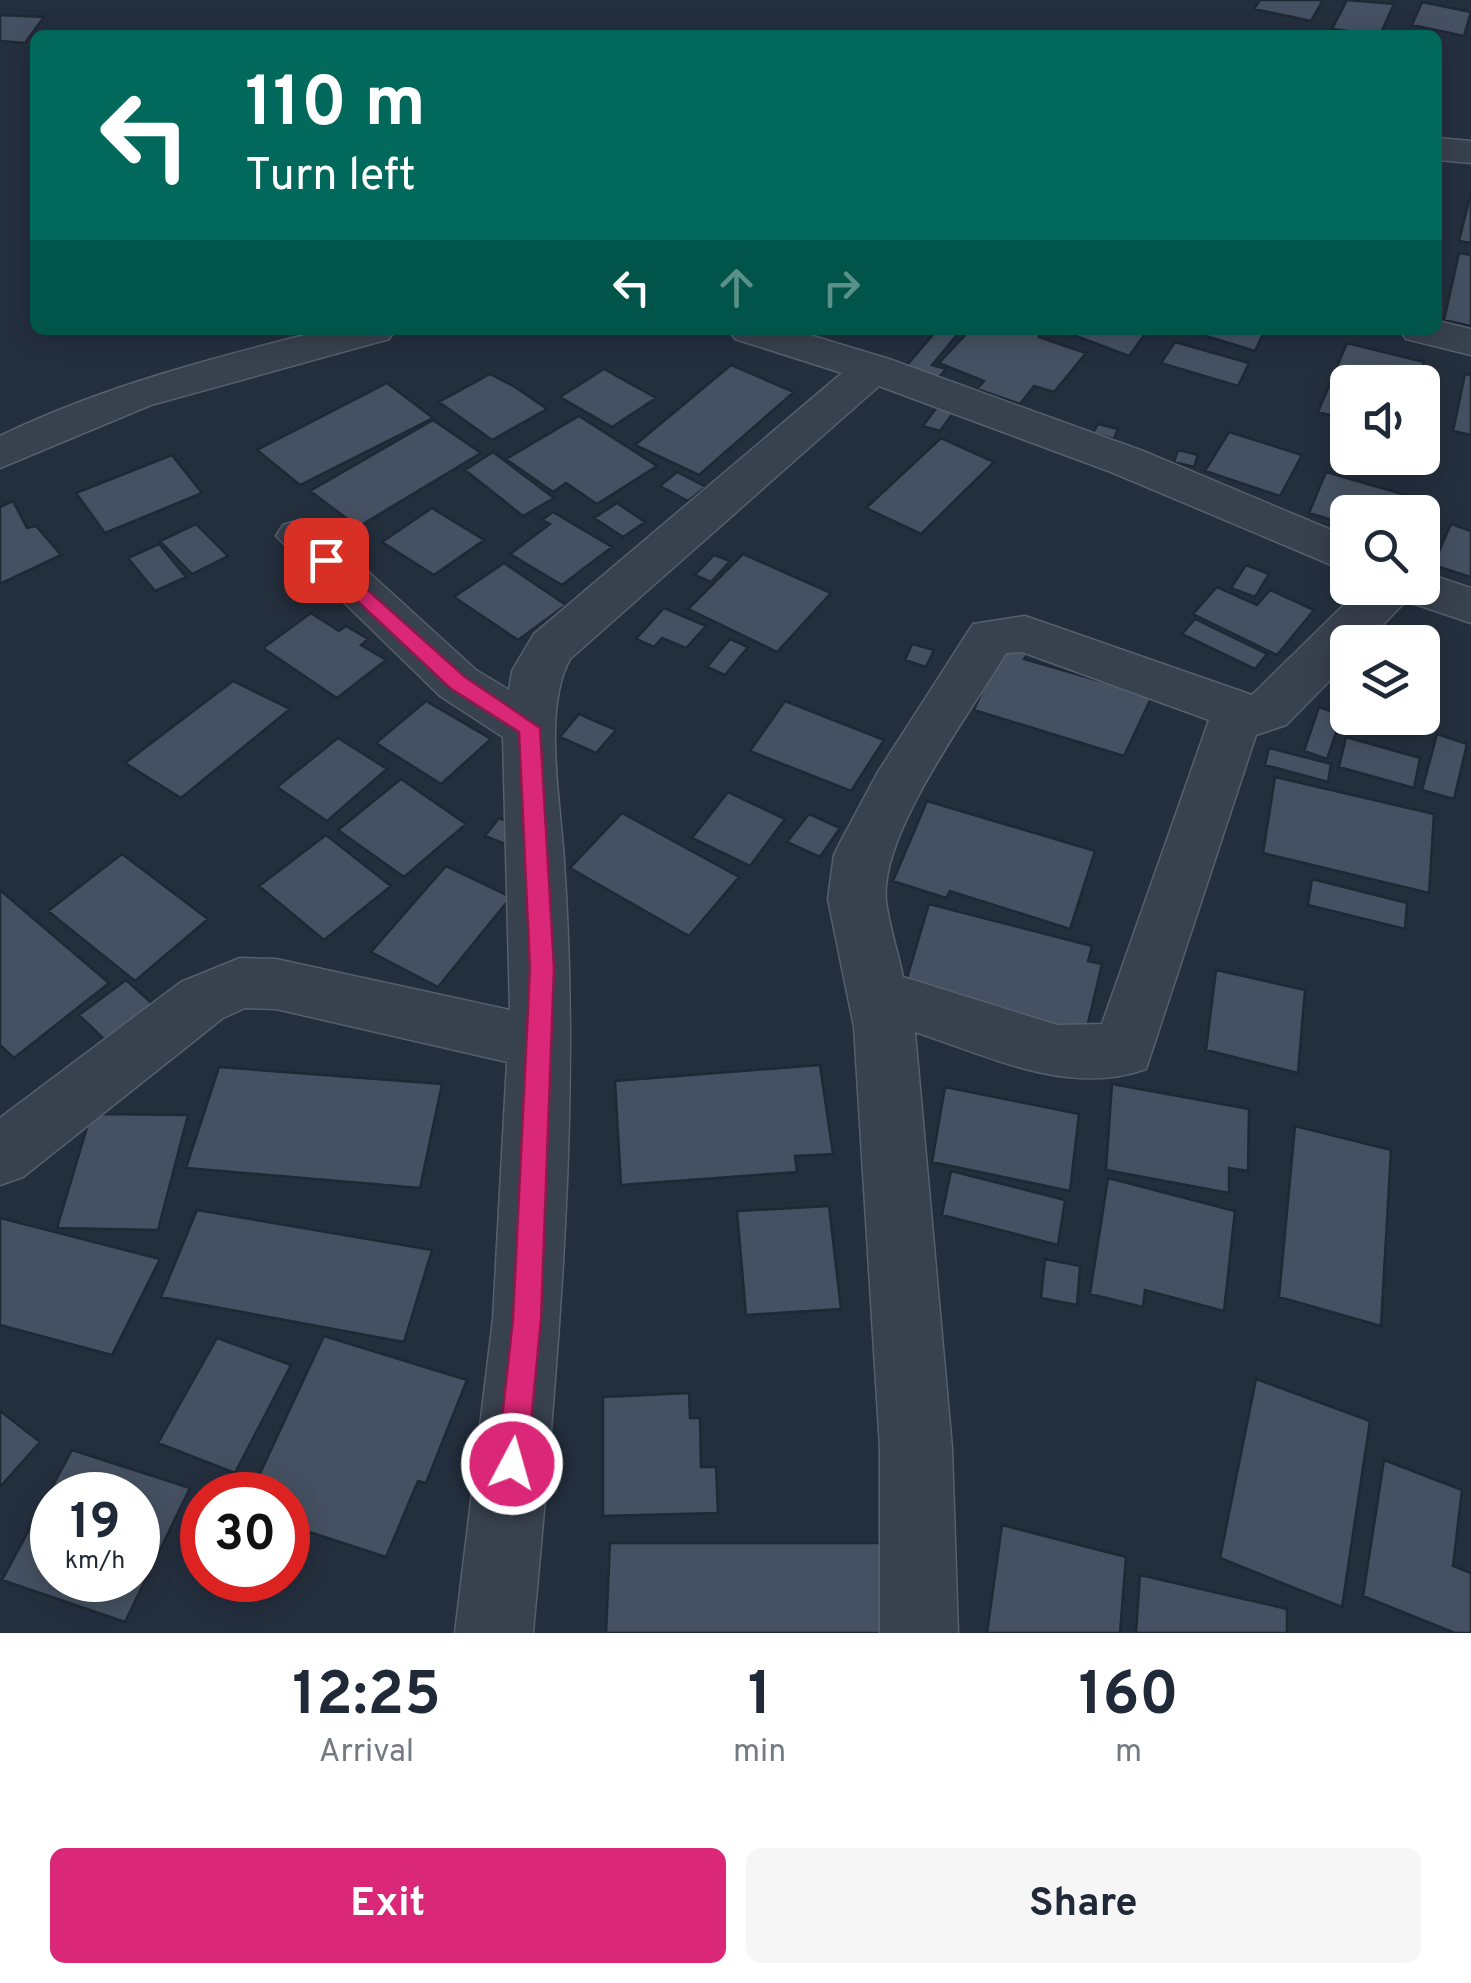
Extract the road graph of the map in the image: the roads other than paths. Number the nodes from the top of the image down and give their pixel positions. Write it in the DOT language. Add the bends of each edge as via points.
graph roads {
  1 [pos="1442,149"];
  2 [pos="1471,152"];
  3 [pos="355,335"];
  4 [pos="766,335"];
  5 [pos="1441,335"];
  6 [pos="1471,342"];
  7 [pos="874,368"];
  8 [pos="0,454"];
  9 [pos="300,536"];
  10 [pos="1330,548"];
  11 [pos="1440,595"];
  12 [pos="1373,605"];
  13 [pos="1471,606"];
  14 [pos="1237,714"];
  15 [pos="529,728"];
  16 [pos="881,996"];
  17 [pos="538,1043"];
  18 [pos="0,1156"];
  19 [pos="494,1633"];
  20 [pos="919,1633"];
  1 -- 2 [label="street"];
  3 -- 8 [label="street" via="163,385 53,426"];
  4 -- 7 [label="street"];
  5 -- 6 [label="street"];
  7 -- 10 [label="street" via="1123,457"];
  7 -- 15 [label="street" via="552,647 538,672"];
  9 -- 15 [label="street" via="458,683"];
  11 -- 13 [label="street"];
  12 -- 14 [label="street" via="1268,711"];
  14 -- 16 [label="street" via="1124,1050 1057,1052"];
  14 -- 16 [label="street" via="1025,634 992,637 896,788 862,855 857,899"];
  15 -- 17 [label="street" via="542,968"];
  16 -- 20 [label="street" via="916,1448"];
  17 -- 18 [label="street" via="276,984 240,982 202,1000"];
  17 -- 19 [label="street" via="527,1319"];
}
